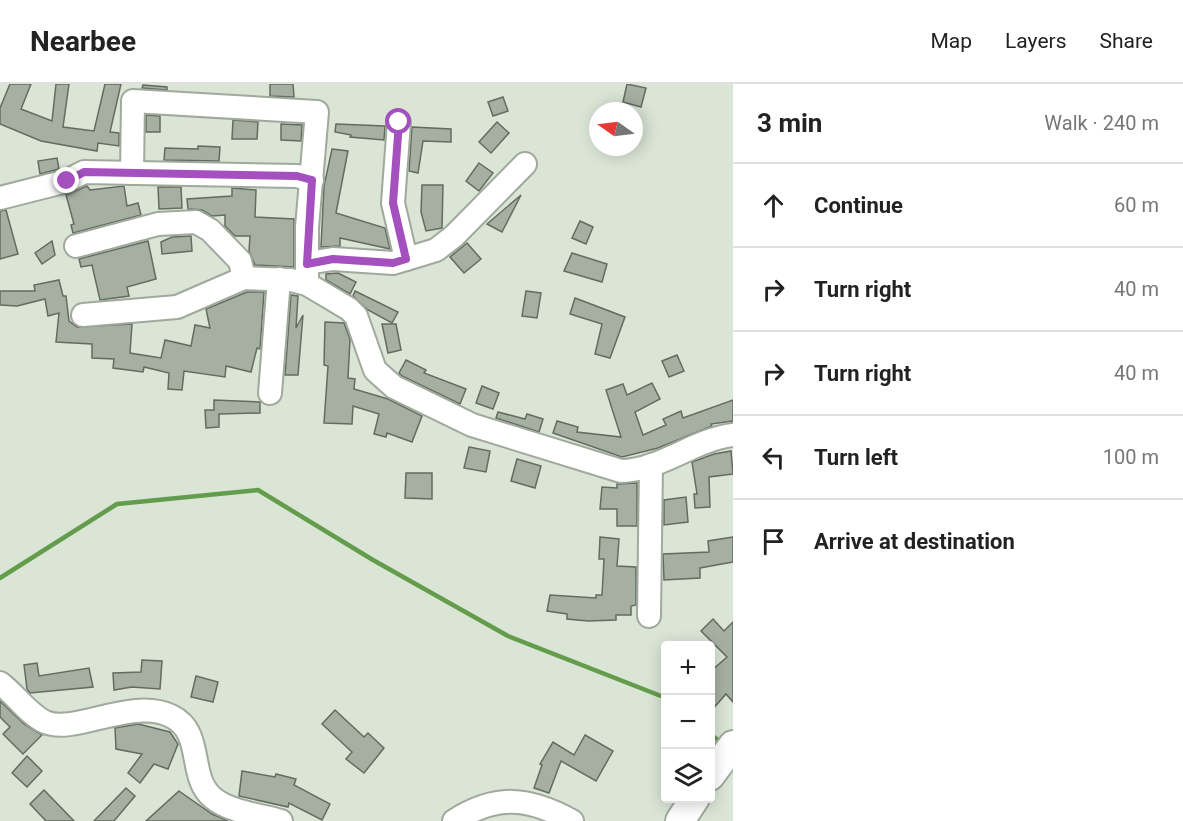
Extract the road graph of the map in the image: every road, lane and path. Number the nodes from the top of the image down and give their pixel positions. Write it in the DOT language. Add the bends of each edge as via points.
graph roads {
  1 [pos="399,122"];
  2 [pos="525,164"];
  3 [pos="132,172"];
  4 [pos="312,180"];
  5 [pos="0,198"];
  6 [pos="76,246"];
  7 [pos="406,259"];
  8 [pos="307,274"];
  9 [pos="244,278"];
  10 [pos="279,279"];
  11 [pos="83,315"];
  12 [pos="270,393"];
  13 [pos="733,435"];
  14 [pos="651,465"];
  15 [pos="649,616"];
  16 [pos="0,683"];
  17 [pos="733,745"];
  18 [pos="715,770"];
  19 [pos="692,803"];
  20 [pos="281,821"];
  21 [pos="454,821"];
  22 [pos="572,821"];
  23 [pos="680,821"];
  1 -- 7 [label="street" via="393,203"];
  2 -- 7 [label="street" via="454,236 436,250"];
  3 -- 4 [label="street" via="297,176"];
  3 -- 4 [label="street" via="133,101 317,112"];
  3 -- 5 [label="street" via="84,172 67,181"];
  4 -- 8 [label="street"];
  6 -- 9 [label="street" via="158,224 196,222 210,230 240,261"];
  7 -- 8 [label="street" via="393,263 333,259"];
  8 -- 10 [label="street"];
  8 -- 14 [label="street" via="356,316 375,370 394,387 472,425 604,468 636,471"];
  9 -- 10 [label="street"];
  9 -- 11 [label="street" via="177,307"];
  10 -- 12 [label="street"];
  13 -- 14 [label="street" via="692,446"];
  14 -- 15 [label="street"];
  16 -- 20 [label="street" via="36,716 52,724 148,710 173,717 189,735 206,792 225,805"];
  17 -- 18 [label="main road"];
  19 -- 23 [label="main road"];
  21 -- 22 [label="street" via="472,809 499,802 539,805"];
}
